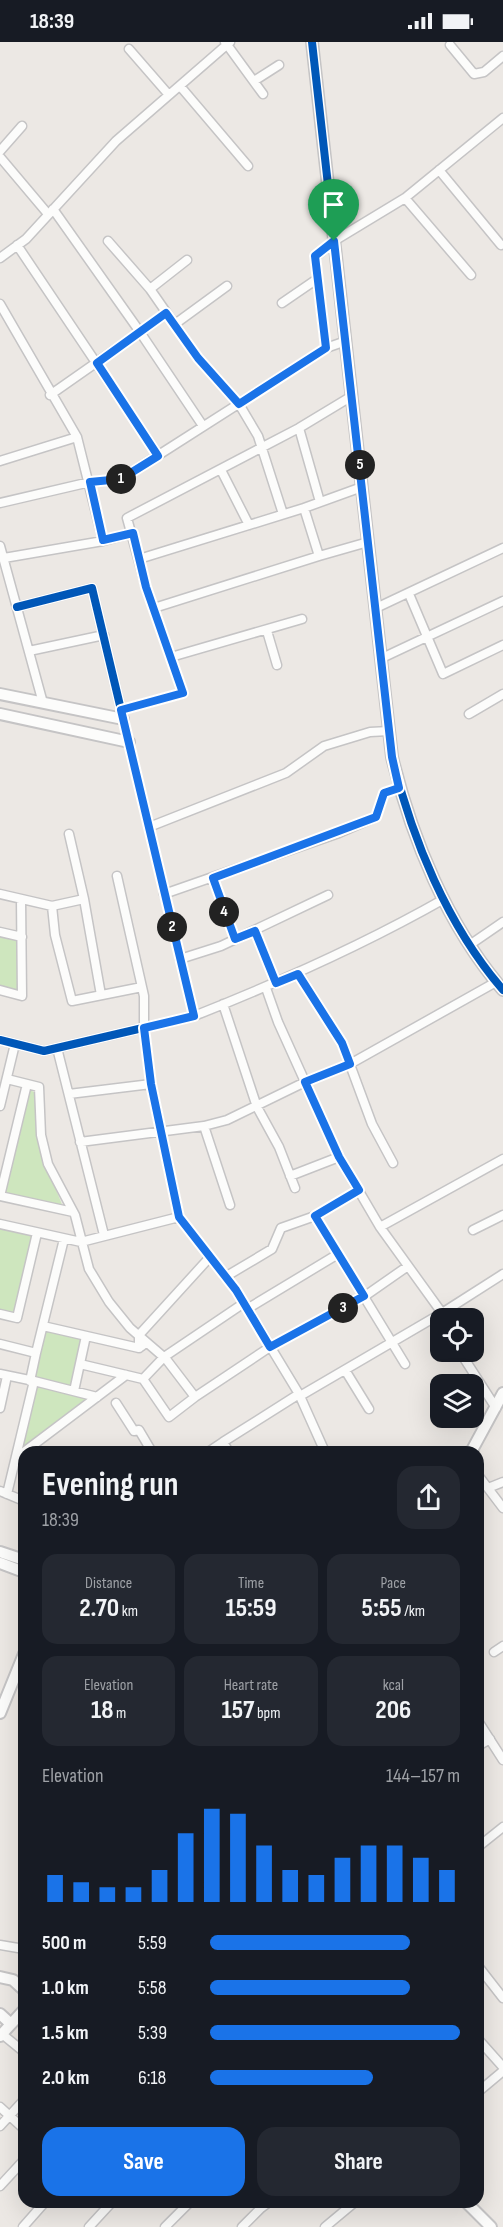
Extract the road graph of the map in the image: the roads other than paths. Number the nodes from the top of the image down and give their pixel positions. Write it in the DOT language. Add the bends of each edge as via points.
graph roads {
  1 [pos="312,42"];
  2 [pos="227,43"];
  3 [pos="450,45"];
  4 [pos="129,49"];
  5 [pos="503,56"];
  6 [pos="279,65"];
  7 [pos="254,81"];
  8 [pos="180,86"];
  9 [pos="263,94"];
  10 [pos="169,95"];
  11 [pos="503,118"];
  12 [pos="21,126"];
  13 [pos="0,151"];
  14 [pos="0,157"];
  15 [pos="248,166"];
  16 [pos="439,170"];
  17 [pos="405,198"];
  18 [pos="50,212"];
  19 [pos="108,241"];
  20 [pos="334,241"];
  21 [pos="17,245"];
  22 [pos="501,245"];
  23 [pos="0,258"];
  24 [pos="187,261"];
  25 [pos="471,275"];
  26 [pos="317,279"];
  27 [pos="227,286"];
  28 [pos="150,289"];
  29 [pos="282,303"];
  30 [pos="0,304"];
  31 [pos="166,313"];
  32 [pos="175,324"];
  33 [pos="140,332"];
  34 [pos="345,341"];
  35 [pos="326,348"];
  36 [pos="97,363"];
  37 [pos="50,395"];
  38 [pos="352,396"];
  39 [pos="239,404"];
  40 [pos="203,426"];
  41 [pos="299,428"];
  42 [pos="77,437"];
  43 [pos="261,448"];
  44 [pos="158,456"];
  45 [pos="0,460"];
  46 [pos="221,470"];
  47 [pos="90,482"];
  48 [pos="362,487"];
  49 [pos="320,502"];
  50 [pos="0,503"];
  51 [pos="304,508"];
  52 [pos="283,514"];
  53 [pos="249,525"];
  54 [pos="133,533"];
  55 [pos="103,540"];
  56 [pos="368,542"];
  57 [pos="0,546"];
  58 [pos="503,549"];
  59 [pos="319,556"];
  60 [pos="4,558"];
  61 [pos="139,559"];
  62 [pos="409,594"];
  63 [pos="503,601"];
  64 [pos="17,607"];
  65 [pos="376,608"];
  66 [pos="154,609"];
  67 [pos="302,619"];
  68 [pos="267,631"];
  69 [pos="104,635"];
  70 [pos="426,637"];
  71 [pos="503,645"];
  72 [pos="29,651"];
  73 [pos="171,657"];
  74 [pos="382,658"];
  75 [pos="277,665"];
  76 [pos="0,694"];
  77 [pos="503,694"];
  78 [pos="43,703"];
  79 [pos="0,714"];
  80 [pos="122,714"];
  81 [pos="469,714"];
  82 [pos="389,731"];
  83 [pos="129,742"];
  84 [pos="399,788"];
  85 [pos="149,827"];
  86 [pos="69,834"];
  87 [pos="117,876"];
  88 [pos="213,878"];
  89 [pos="0,894"];
  90 [pos="164,894"];
  91 [pos="328,895"];
  92 [pos="21,899"];
  93 [pos="84,899"];
  94 [pos="444,899"];
  95 [pos="52,906"];
  96 [pos="503,922"];
  97 [pos="255,931"];
  98 [pos="0,932"];
  99 [pos="22,937"];
  100 [pos="235,939"];
  101 [pos="471,944"];
  102 [pos="180,958"];
  103 [pos="298,974"];
  104 [pos="276,983"];
  105 [pos="500,986"];
  106 [pos="142,987"];
  107 [pos="266,988"];
  108 [pos="0,990"];
  109 [pos="101,995"];
  110 [pos="223,1004"];
  111 [pos="194,1016"];
  112 [pos="144,1028"];
  113 [pos="0,1040"];
  114 [pos="15,1044"];
  115 [pos="57,1048"];
  116 [pos="350,1064"];
  117 [pos="7,1079"];
  118 [pos="305,1082"];
  119 [pos="27,1084"];
  120 [pos="151,1084"];
  121 [pos="69,1094"];
  122 [pos="0,1106"];
  123 [pos="257,1107"];
  124 [pos="204,1126"];
  125 [pos="162,1132"];
  126 [pos="80,1142"];
  127 [pos="339,1157"];
  128 [pos="503,1159"];
  129 [pos="393,1163"];
  130 [pos="290,1176"];
  131 [pos="295,1188"];
  132 [pos="359,1190"];
  133 [pos="0,1196"];
  134 [pos="230,1205"];
  135 [pos="74,1212"];
  136 [pos="503,1215"];
  137 [pos="315,1216"];
  138 [pos="179,1217"];
  139 [pos="0,1224"];
  140 [pos="380,1227"];
  141 [pos="473,1230"];
  142 [pos="37,1233"];
  143 [pos="104,1235"];
  144 [pos="64,1239"];
  145 [pos="81,1242"];
  146 [pos="338,1254"];
  147 [pos="210,1257"];
  148 [pos="408,1266"];
  149 [pos="503,1274"];
  150 [pos="225,1277"];
  151 [pos="364,1296"];
  152 [pos="245,1306"];
  153 [pos="437,1308"];
  154 [pos="454,1308"];
  155 [pos="0,1314"];
  156 [pos="430,1322"];
  157 [pos="43,1326"];
  158 [pos="139,1335"];
  159 [pos="86,1336"];
  160 [pos="393,1342"];
  161 [pos="148,1343"];
  162 [pos="0,1344"];
  163 [pos="270,1347"];
  164 [pos="139,1348"];
  165 [pos="36,1353"];
  166 [pos="164,1357"];
  167 [pos="466,1362"];
  168 [pos="80,1364"];
  169 [pos="405,1364"];
  170 [pos="345,1370"];
  171 [pos="4,1375"];
  172 [pos="126,1375"];
  173 [pos="143,1379"];
  174 [pos="32,1381"];
  175 [pos="74,1391"];
  176 [pos="503,1394"];
  177 [pos="299,1395"];
  178 [pos="97,1397"];
  179 [pos="195,1397"];
  180 [pos="1,1402"];
  181 [pos="116,1403"];
  182 [pos="369,1408"];
  183 [pos="496,1408"];
  184 [pos="223,1442"];
  185 [pos="18,1446"];
  186 [pos="32,1446"];
  187 [pos="148,1446"];
  188 [pos="217,1446"];
  189 [pos="226,1446"];
  190 [pos="322,1446"];
  191 [pos="474,1446"];
  192 [pos="18,1448"];
  193 [pos="16,1458"];
  194 [pos="503,1482"];
  195 [pos="484,1483"];
  196 [pos="488,1488"];
  197 [pos="3,1492"];
  198 [pos="18,1498"];
  199 [pos="503,1508"];
  200 [pos="0,1552"];
  201 [pos="18,1558"];
  202 [pos="0,1563"];
  203 [pos="18,1570"];
  204 [pos="503,1646"];
  205 [pos="494,1652"];
  206 [pos="18,1669"];
  207 [pos="0,1713"];
  208 [pos="484,1730"];
  209 [pos="490,1739"];
  210 [pos="484,1742"];
  211 [pos="503,1760"];
  212 [pos="503,1827"];
  213 [pos="484,1842"];
  214 [pos="0,1945"];
  215 [pos="18,1948"];
  216 [pos="484,1974"];
  217 [pos="0,1977"];
  218 [pos="18,1985"];
  219 [pos="503,1998"];
  220 [pos="18,2007"];
  221 [pos="18,2015"];
  222 [pos="3,2026"];
  223 [pos="18,2045"];
  224 [pos="484,2046"];
  225 [pos="503,2069"];
  226 [pos="484,2086"];
  227 [pos="18,2106"];
  228 [pos="0,2107"];
  229 [pos="9,2116"];
  230 [pos="18,2124"];
  231 [pos="0,2126"];
  232 [pos="18,2166"];
  233 [pos="0,2186"];
  234 [pos="40,2208"];
  235 [pos="105,2208"];
  236 [pos="184,2208"];
  237 [pos="259,2208"];
  238 [pos="349,2208"];
  239 [pos="472,2208"];
  240 [pos="91,2226"];
  241 [pos="23,2227"];
  242 [pos="165,2227"];
  243 [pos="242,2227"];
  244 [pos="325,2227"];
  245 [pos="491,2227"];
  1 -- 20 [label="street"];
  2 -- 7 [label="street"];
  2 -- 8 [label="street"];
  3 -- 5 [label="street" via="474,74 484,72"];
  4 -- 10 [label="street"];
  6 -- 7 [label="street"];
  7 -- 9 [label="street"];
  8 -- 10 [label="street"];
  8 -- 15 [label="street"];
  10 -- 18 [label="street" via="116,141"];
  11 -- 16 [label="street"];
  12 -- 13 [label="street"];
  14 -- 18 [label="street"];
  16 -- 17 [label="street"];
  16 -- 22 [label="street"];
  17 -- 20 [label="street"];
  17 -- 25 [label="street"];
  18 -- 21 [label="street"];
  18 -- 33 [label="street"];
  19 -- 28 [label="street"];
  20 -- 26 [label="street" via="315,256"];
  20 -- 34 [label="street"];
  21 -- 23 [label="street"];
  21 -- 36 [label="street"];
  24 -- 28 [label="street"];
  26 -- 29 [label="street"];
  26 -- 35 [label="street"];
  27 -- 32 [label="street"];
  28 -- 31 [label="street"];
  30 -- 37 [label="street"];
  31 -- 32 [label="street"];
  31 -- 33 [label="street"];
  32 -- 39 [label="street" via="198,358"];
  33 -- 36 [label="street"];
  33 -- 40 [label="street"];
  34 -- 35 [label="street"];
  34 -- 38 [label="street"];
  35 -- 39 [label="street"];
  36 -- 37 [label="street"];
  36 -- 44 [label="street"];
  37 -- 42 [label="street"];
  38 -- 41 [label="street"];
  38 -- 48 [label="street"];
  39 -- 40 [label="street"];
  39 -- 43 [label="street"];
  40 -- 44 [label="street"];
  41 -- 43 [label="street"];
  41 -- 49 [label="street"];
  42 -- 45 [label="street"];
  42 -- 47 [label="street"];
  43 -- 46 [label="street"];
  43 -- 52 [label="street"];
  44 -- 47 [label="street" via="121,479"];
  46 -- 53 [label="street"];
  46 -- 54 [label="street" via="127,518"];
  47 -- 50 [label="street"];
  47 -- 55 [label="street"];
  48 -- 49 [label="street"];
  48 -- 56 [label="street"];
  49 -- 51 [label="street"];
  51 -- 52 [label="street"];
  51 -- 59 [label="street"];
  52 -- 53 [label="street"];
  53 -- 61 [label="street"];
  54 -- 55 [label="street"];
  54 -- 61 [label="street"];
  55 -- 60 [label="street"];
  56 -- 59 [label="street"];
  56 -- 65 [label="street"];
  57 -- 60 [label="street"];
  58 -- 62 [label="street"];
  59 -- 66 [label="street"];
  60 -- 64 [label="street"];
  61 -- 66 [label="street"];
  62 -- 65 [label="street"];
  62 -- 70 [label="street"];
  63 -- 70 [label="street"];
  64 -- 69 [label="street" via="92,588"];
  64 -- 72 [label="street"];
  65 -- 74 [label="street"];
  66 -- 73 [label="street"];
  67 -- 68 [label="street"];
  68 -- 73 [label="street"];
  68 -- 75 [label="street"];
  69 -- 72 [label="street"];
  69 -- 80 [label="street"];
  70 -- 71 [label="street" via="441,673 445,674"];
  70 -- 74 [label="street"];
  72 -- 78 [label="street"];
  73 -- 80 [label="street" via="183,693"];
  74 -- 82 [label="street"];
  76 -- 78 [label="street"];
  77 -- 81 [label="street"];
  78 -- 80 [label="street"];
  79 -- 83 [label="street"];
  80 -- 83 [label="street"];
  82 -- 84 [label="street"];
  82 -- 85 [label="street" via="370,732 324,746 286,774"];
  83 -- 85 [label="street"];
  84 -- 88 [label="street" via="384,793 376,817"];
  84 -- 94 [label="street"];
  85 -- 90 [label="street"];
  86 -- 93 [label="street"];
  87 -- 106 [label="street"];
  88 -- 90 [label="street"];
  88 -- 100 [label="street"];
  89 -- 92 [label="street"];
  90 -- 102 [label="street"];
  91 -- 97 [label="street"];
  92 -- 95 [label="street"];
  92 -- 99 [label="street"];
  93 -- 95 [label="street"];
  93 -- 109 [label="street"];
  94 -- 101 [label="street"];
  94 -- 103 [label="street" via="375,938"];
  95 -- 109 [label="street" via="72,1001"];
  96 -- 101 [label="street"];
  97 -- 100 [label="street"];
  97 -- 104 [label="street"];
  98 -- 99 [label="street"];
  99 -- 108 [label="street" via="22,996"];
  100 -- 102 [label="street"];
  101 -- 105 [label="street"];
  102 -- 111 [label="street"];
  103 -- 104 [label="street"];
  103 -- 116 [label="street" via="342,1043"];
  104 -- 107 [label="street"];
  105 -- 116 [label="street"];
  106 -- 109 [label="street"];
  106 -- 112 [label="street"];
  107 -- 110 [label="street"];
  107 -- 118 [label="street"];
  110 -- 111 [label="street"];
  110 -- 123 [label="street"];
  111 -- 112 [label="street"];
  112 -- 115 [label="street"];
  112 -- 120 [label="street"];
  113 -- 114 [label="street"];
  114 -- 115 [label="street" via="44,1051"];
  114 -- 117 [label="street"];
  115 -- 121 [label="street"];
  116 -- 118 [label="street"];
  116 -- 129 [label="street" via="372,1124"];
  117 -- 119 [label="street"];
  117 -- 122 [label="street"];
  118 -- 123 [label="street"];
  118 -- 127 [label="street"];
  119 -- 133 [label="street"];
  119 -- 135 [label="street" via="39,1087 41,1135 48,1164"];
  120 -- 121 [label="street"];
  120 -- 125 [label="street"];
  121 -- 126 [label="street"];
  123 -- 124 [label="street"];
  123 -- 130 [label="street"];
  124 -- 125 [label="street"];
  124 -- 134 [label="street"];
  125 -- 126 [label="street"];
  125 -- 138 [label="street"];
  126 -- 143 [label="street"];
  127 -- 130 [label="street"];
  127 -- 132 [label="street"];
  128 -- 140 [label="street"];
  130 -- 131 [label="street"];
  132 -- 137 [label="street"];
  132 -- 140 [label="street"];
  133 -- 135 [label="street"];
  135 -- 145 [label="street"];
  136 -- 141 [label="street"];
  137 -- 146 [label="street"];
  137 -- 150 [label="street" via="282,1228 272,1249"];
  138 -- 143 [label="street"];
  138 -- 147 [label="street"];
  139 -- 142 [label="street"];
  140 -- 148 [label="street"];
  142 -- 144 [label="street"];
  142 -- 155 [label="street" via="16,1318"];
  143 -- 145 [label="street"];
  144 -- 145 [label="street"];
  144 -- 157 [label="street"];
  145 -- 158 [label="street" via="89,1269 109,1302"];
  146 -- 151 [label="street"];
  146 -- 152 [label="street"];
  147 -- 150 [label="street"];
  147 -- 158 [label="street"];
  148 -- 151 [label="street"];
  148 -- 153 [label="street"];
  149 -- 154 [label="street"];
  150 -- 152 [label="street"];
  151 -- 160 [label="street"];
  151 -- 163 [label="street"];
  152 -- 163 [label="street"];
  152 -- 166 [label="street"];
  156 -- 160 [label="street"];
  157 -- 159 [label="street"];
  157 -- 165 [label="street"];
  158 -- 161 [label="street"];
  158 -- 164 [label="street"];
  159 -- 164 [label="street"];
  159 -- 168 [label="street"];
  160 -- 169 [label="street"];
  160 -- 170 [label="street"];
  161 -- 164 [label="street"];
  161 -- 166 [label="street"];
  162 -- 165 [label="street"];
  163 -- 177 [label="street"];
  163 -- 179 [label="street"];
  165 -- 174 [label="street"];
  166 -- 173 [label="street"];
  166 -- 179 [label="street"];
  167 -- 183 [label="street"];
  168 -- 172 [label="street"];
  168 -- 175 [label="street"];
  170 -- 177 [label="street"];
  170 -- 182 [label="street"];
  171 -- 174 [label="street"];
  171 -- 180 [label="street"];
  172 -- 173 [label="street"];
  172 -- 178 [label="street"];
  173 -- 179 [label="street" via="169,1417"];
  174 -- 175 [label="street"];
  174 -- 185 [label="street"];
  175 -- 178 [label="street"];
  176 -- 183 [label="street"];
  177 -- 184 [label="street"];
  177 -- 190 [label="street"];
  178 -- 186 [label="street"];
  181 -- 187 [label="street"];
  183 -- 191 [label="street"];
  184 -- 188 [label="street"];
  184 -- 189 [label="street"];
  192 -- 193 [label="street"];
  193 -- 197 [label="street"];
  194 -- 196 [label="street"];
  195 -- 196 [label="street"];
  196 -- 199 [label="street"];
  197 -- 198 [label="street"];
  200 -- 201 [label="street"];
  202 -- 203 [label="street"];
  204 -- 205 [label="street"];
  206 -- 207 [label="street"];
  208 -- 209 [label="street"];
  209 -- 210 [label="street"];
  209 -- 211 [label="street"];
  212 -- 213 [label="street"];
  214 -- 215 [label="street"];
  216 -- 219 [label="street"];
  217 -- 218 [label="street"];
  220 -- 222 [label="street"];
  221 -- 222 [label="street"];
  222 -- 223 [label="street"];
  224 -- 225 [label="street"];
  225 -- 226 [label="street"];
  227 -- 229 [label="street"];
  228 -- 229 [label="street"];
  229 -- 230 [label="street"];
  229 -- 231 [label="street"];
  232 -- 233 [label="street"];
  234 -- 241 [label="street"];
  235 -- 240 [label="street"];
  236 -- 242 [label="street"];
  237 -- 243 [label="street"];
  238 -- 244 [label="street"];
  239 -- 245 [label="street"];
}
